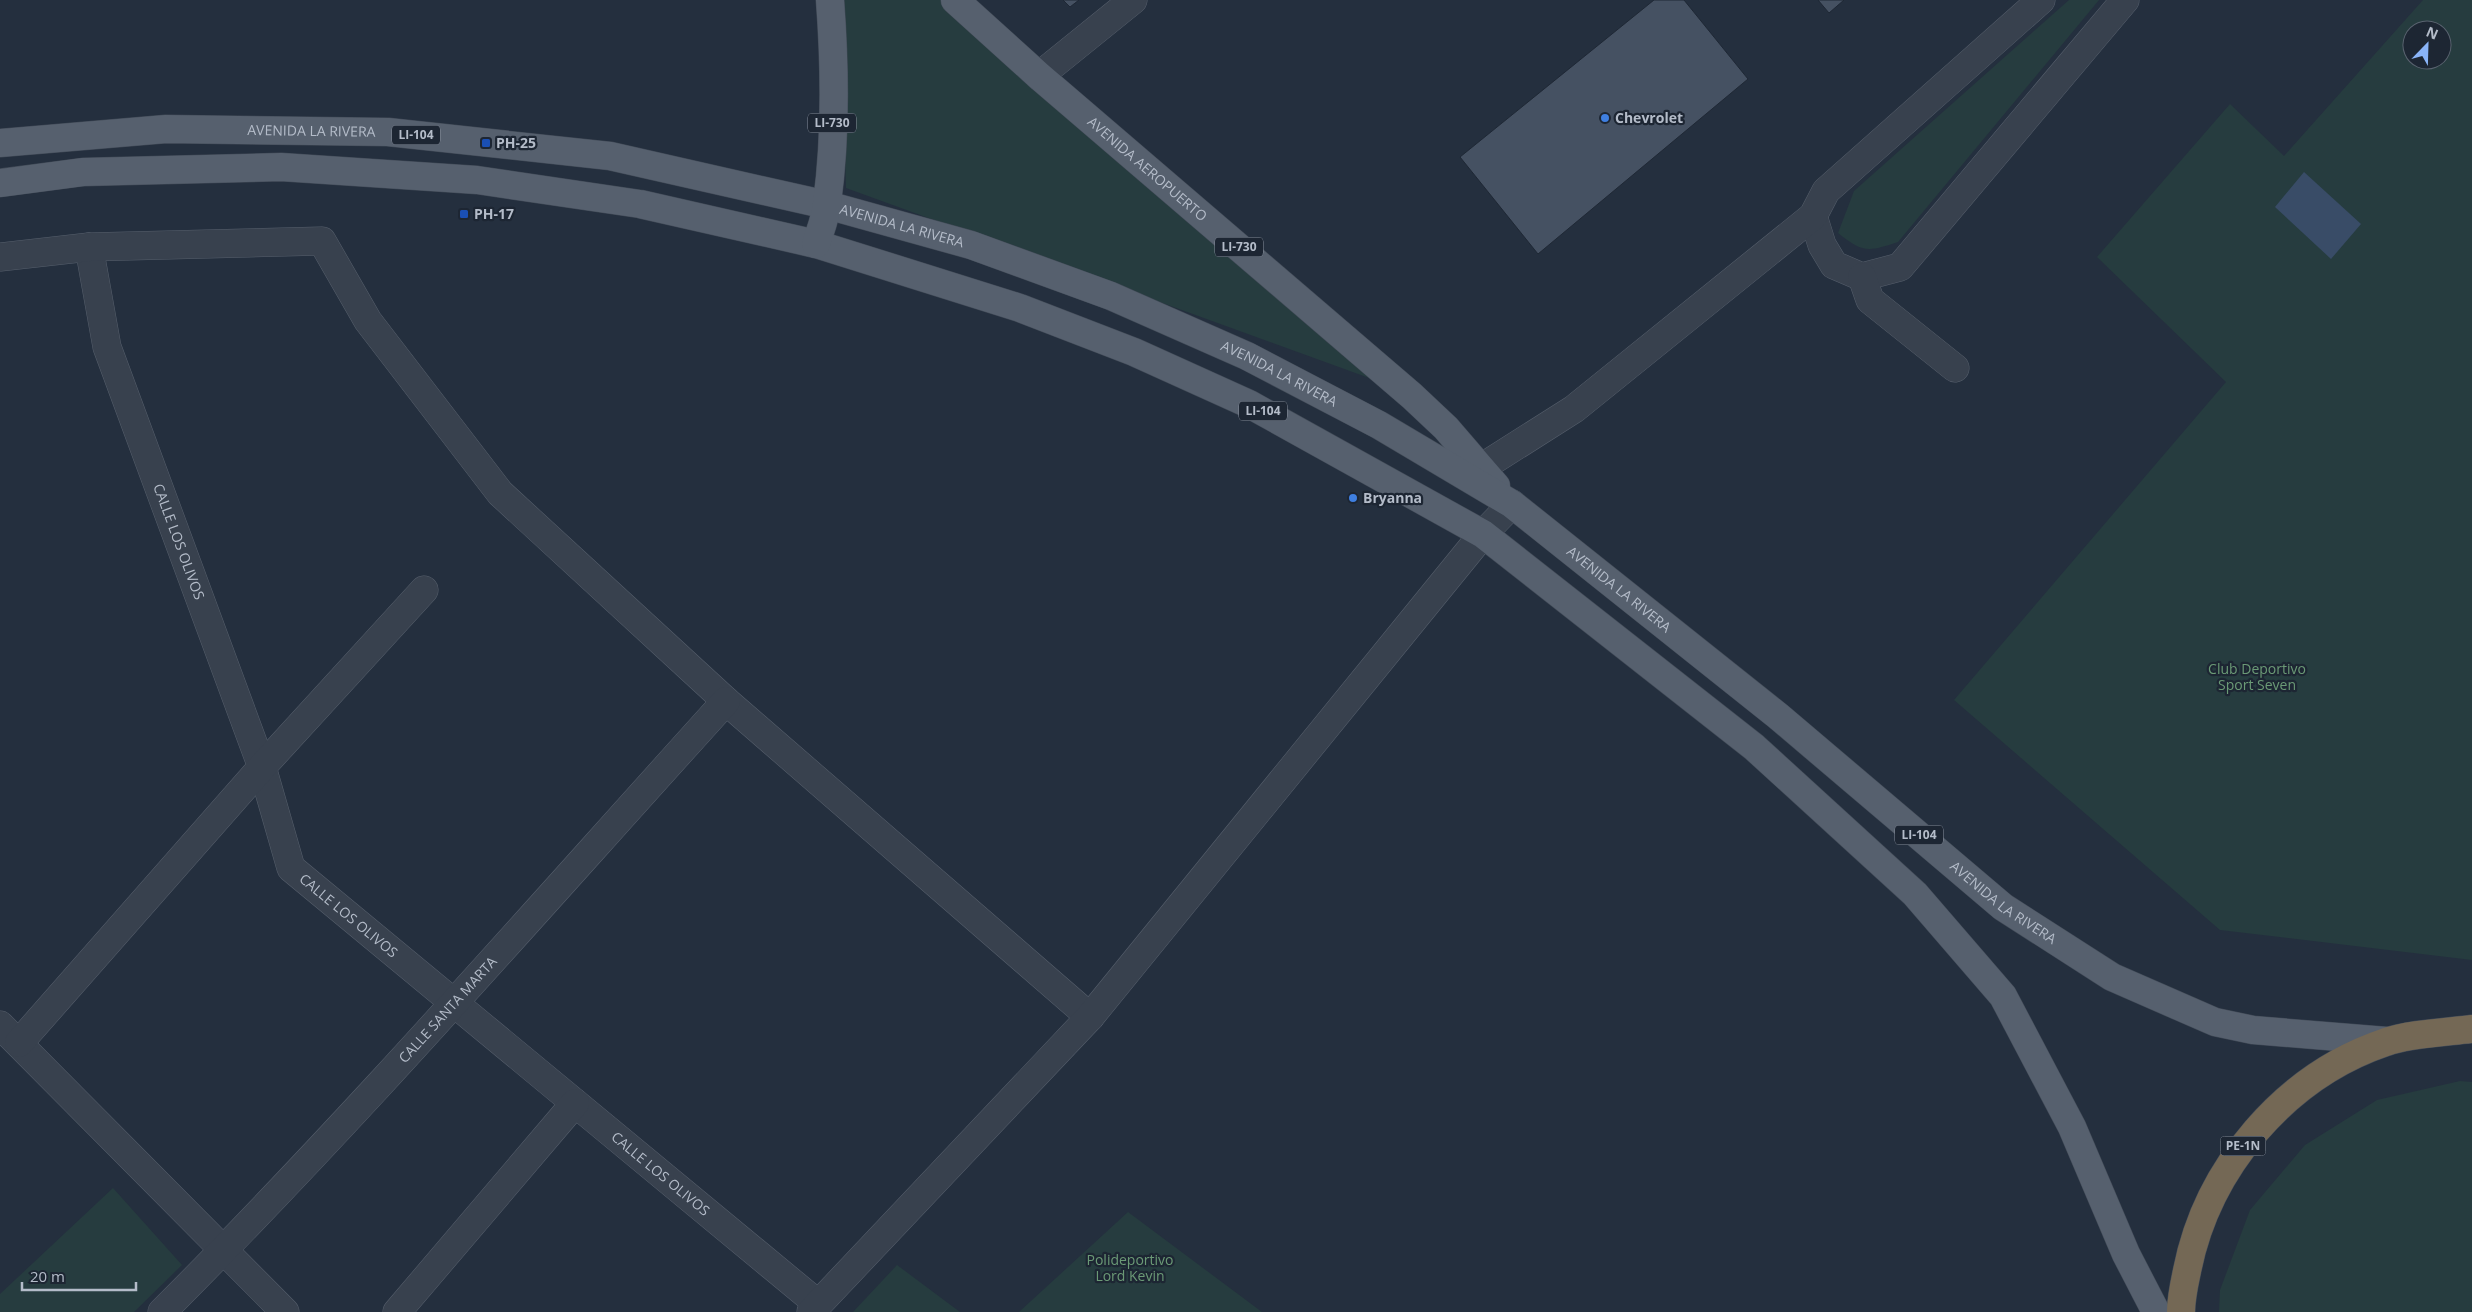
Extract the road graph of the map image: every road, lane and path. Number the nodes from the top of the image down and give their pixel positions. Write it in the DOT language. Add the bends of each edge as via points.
graph roads {
  1 [pos="830,0"];
  2 [pos="955,0"];
  3 [pos="1133,0"];
  4 [pos="2041,0"];
  5 [pos="2125,0"];
  6 [pos="1039,76"];
  7 [pos="0,143"];
  8 [pos="0,183"];
  9 [pos="827,205"];
  10 [pos="1813,216"];
  11 [pos="816,244"];
  12 [pos="88,247"];
  13 [pos="0,257"];
  14 [pos="1862,276"];
  15 [pos="1955,368"];
  16 [pos="1481,468"];
  17 [pos="1512,504"];
  18 [pos="1483,534"];
  19 [pos="424,590"];
  20 [pos="726,700"];
  21 [pos="262,767"];
  22 [pos="454,1003"];
  23 [pos="1090,1017"];
  24 [pos="2472,1029"];
  25 [pos="9,1034"];
  26 [pos="2387,1041"];
  27 [pos="575,1103"];
  28 [pos="223,1250"];
  29 [pos="814,1308"];
  30 [pos="162,1312"];
  31 [pos="285,1312"];
  32 [pos="397,1312"];
  33 [pos="2156,1312"];
  34 [pos="2181,1312"];
  1 -- 9 [label="main road, LI-730" via="834,49"];
  2 -- 6 [label="main road, AVENIDA AEROPUERTO / LI-730"];
  3 -- 6 [label="street"];
  4 -- 10 [label="street" via="1826,191"];
  5 -- 14 [label="street" via="1900,267"];
  6 -- 16 [label="main road, AVENIDA AEROPUERTO / LI-730" via="1412,396"];
  7 -- 9 [label="main road, AVENIDA LA RIVERA / LI-104" via="166,129 388,132 610,156"];
  8 -- 11 [label="main road, LI-104" via="83,172 281,167 477,180 640,204"];
  9 -- 11 [label="main road, LI-730"];
  9 -- 17 [label="main road, AVENIDA LA RIVERA / LI-104" via="971,245 1111,296 1247,356 1379,425"];
  10 -- 14 [label="street" via="1822,245 1834,265"];
  10 -- 16 [label="street" via="1574,410"];
  11 -- 18 [label="main road, LI-104" via="1020,308 1134,352 1249,404"];
  12 -- 13 [label="street"];
  12 -- 20 [label="street" via="322,240 368,321 500,493"];
  12 -- 21 [label="street, CALLE LOS OLIVOS" via="107,347"];
  14 -- 15 [label="street" via="1870,300"];
  16 -- 17 [label="main road, AVENIDA AEROPUERTO / LI-730"];
  17 -- 18 [label="street"];
  17 -- 26 [label="main road, AVENIDA LA RIVERA / LI-104" via="1778,716 2003,907 2112,977 2215,1022 2253,1030"];
  18 -- 23 [label="street"];
  18 -- 33 [label="main road, LI-104" via="1754,747 1914,894 2003,996 2072,1126 2126,1254"];
  19 -- 21 [label="street"];
  20 -- 22 [label="street, CALLE SANTA MARTA"];
  20 -- 23 [label="street"];
  21 -- 22 [label="street, CALLE LOS OLIVOS" via="291,868"];
  21 -- 25 [label="street"];
  22 -- 27 [label="street, CALLE LOS OLIVOS"];
  22 -- 28 [label="street, CALLE SANTA MARTA"];
  23 -- 29 [label="street"];
  24 -- 26 [label="highway, PE-1N"];
  25 -- 28 [label="street"];
  26 -- 34 [label="highway, PE-1N" via="2334,1066 2294,1093 2246,1141 2214,1190 2192,1244"];
  27 -- 29 [label="street, CALLE LOS OLIVOS"];
  27 -- 32 [label="street"];
  28 -- 30 [label="street, CALLE SANTA MARTA"];
  28 -- 31 [label="street"];
}
